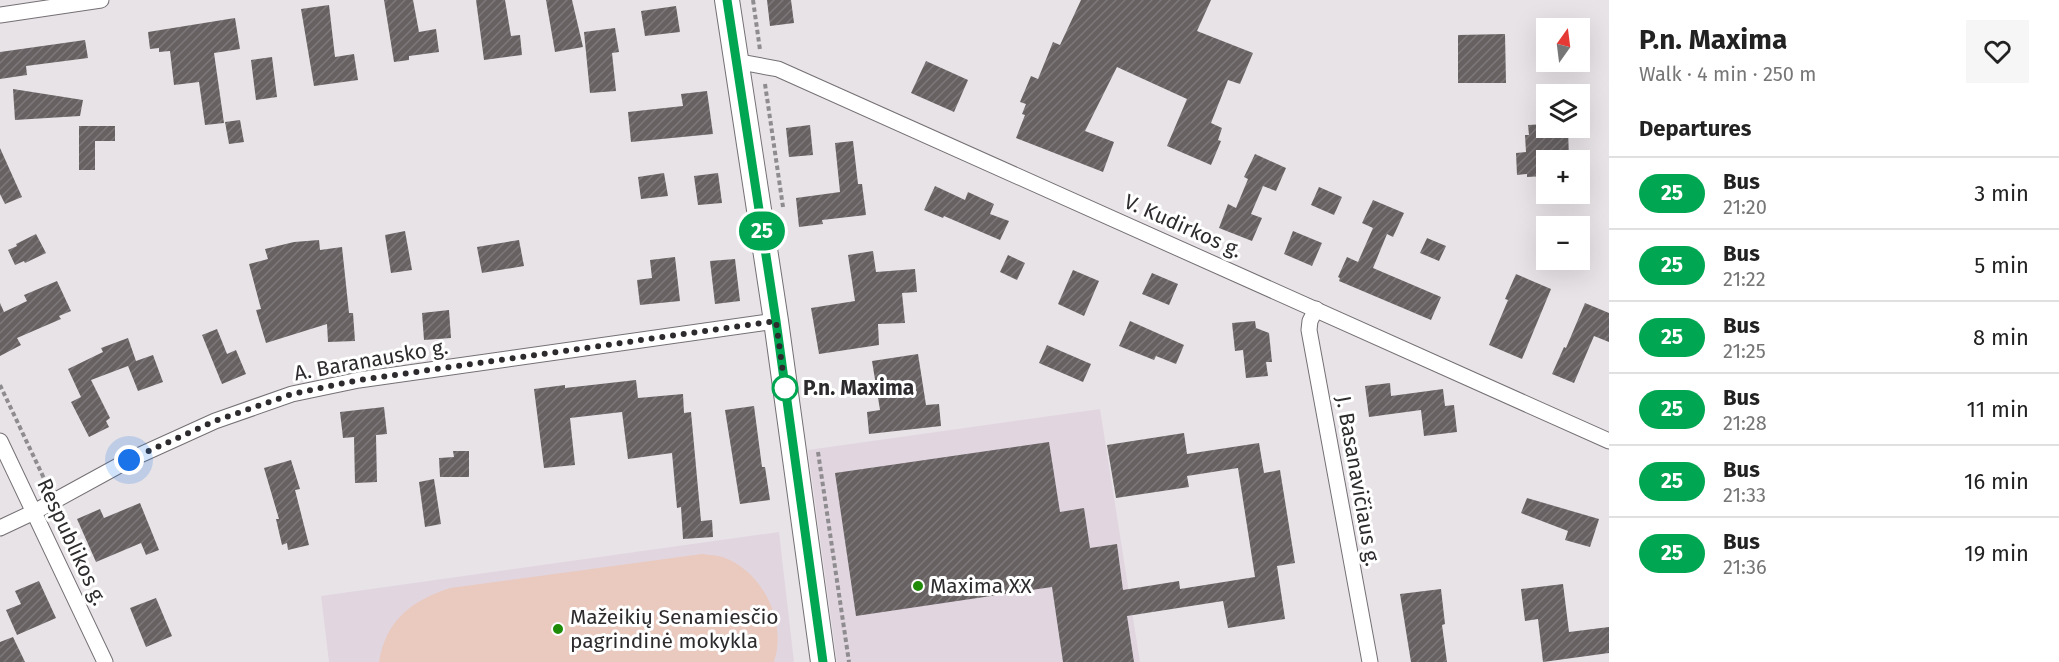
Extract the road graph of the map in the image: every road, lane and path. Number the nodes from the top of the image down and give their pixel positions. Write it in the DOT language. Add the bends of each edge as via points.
graph roads {
  1 [pos="101,0"];
  2 [pos="727,0"];
  3 [pos="0,15"];
  4 [pos="735,61"];
  5 [pos="1316,309"];
  6 [pos="776,321"];
  7 [pos="0,385"];
  8 [pos="0,441"];
  9 [pos="1609,441"];
  10 [pos="55,501"];
  11 [pos="34,512"];
  12 [pos="0,528"];
  13 [pos="105,662"];
  14 [pos="823,662"];
  15 [pos="1370,662"];
  1 -- 3 [label="street"];
  2 -- 4 [label="main road"];
  4 -- 5 [label="street, V. Kudirkos g." via="778,69"];
  4 -- 6 [label="main road"];
  5 -- 9 [label="street, V. Kudirkos g."];
  5 -- 15 [label="street, J. Basanavičiaus g." via="1309,330"];
  6 -- 10 [label="street, A. Baranausko g." via="359,380 292,394 215,421 129,460"];
  6 -- 14 [label="main road"];
  7 -- 10 [label="path"];
  8 -- 11 [label="street, Respublikos g."];
  10 -- 11 [label="street, A. Baranausko g."];
  11 -- 12 [label="street, A. Baranausko g."];
  11 -- 13 [label="street, Respublikos g."];
}
